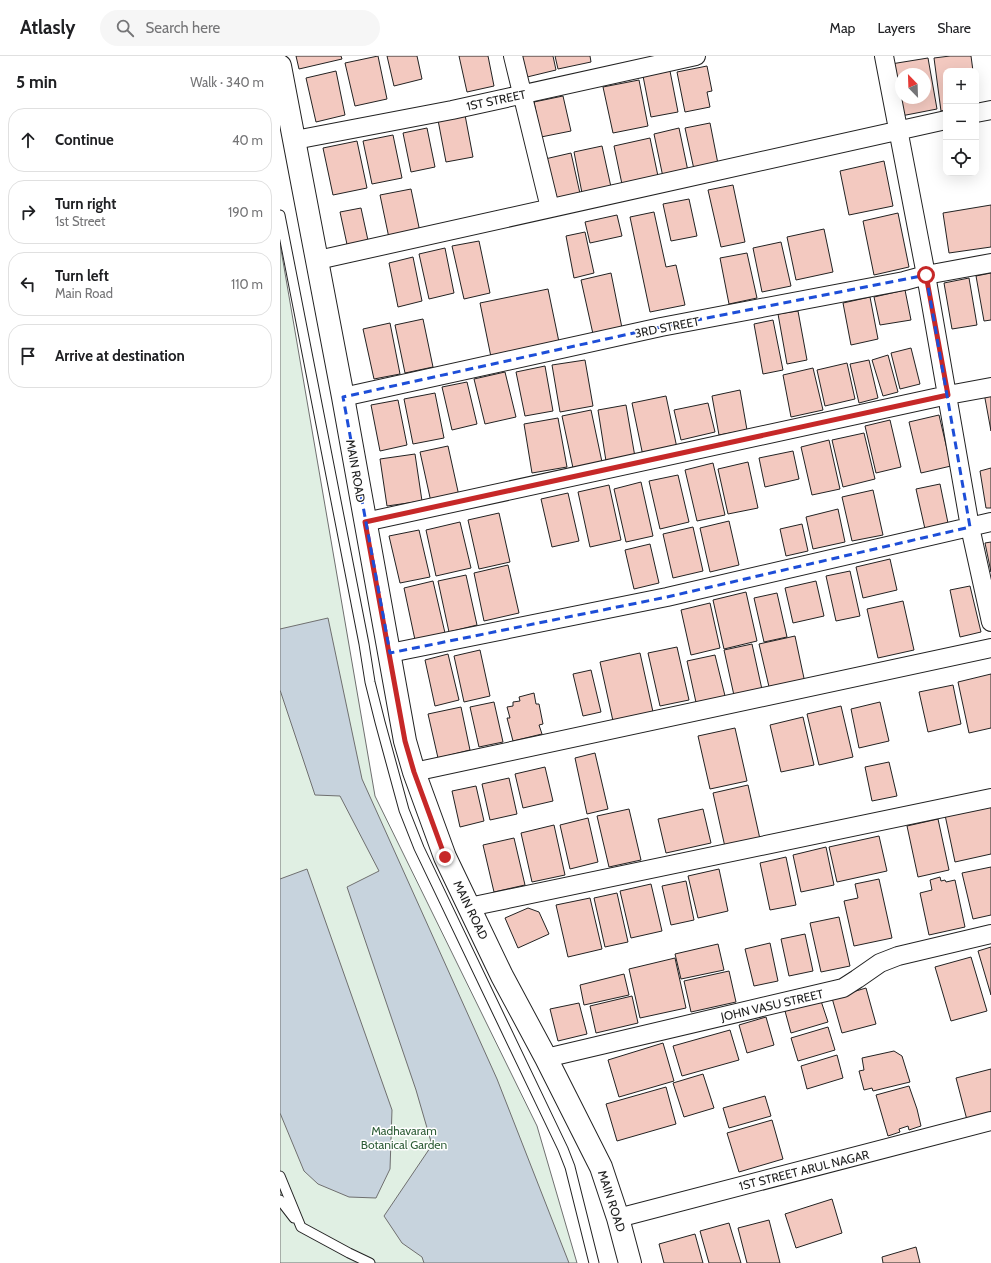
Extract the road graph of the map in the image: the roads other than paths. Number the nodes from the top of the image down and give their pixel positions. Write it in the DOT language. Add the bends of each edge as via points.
graph roads {
  1 [pos="513,56"];
  2 [pos="696,56"];
  3 [pos="884,56"];
  4 [pos="280,66"];
  5 [pos="522,95"];
  6 [pos="991,110"];
  7 [pos="979,112"];
  8 [pos="943,121"];
  9 [pos="899,130"];
  10 [pos="295,140"];
  11 [pos="550,208"];
  12 [pos="280,215"];
  13 [pos="318,260"];
  14 [pos="991,263"];
  15 [pos="926,275"];
  16 [pos="991,387"];
  17 [pos="948,395"];
  18 [pos="343,397"];
  19 [pos="365,522"];
  20 [pos="991,522"];
  21 [pos="970,527"];
  22 [pos="991,622"];
  23 [pos="991,648"];
  24 [pos="390,653"];
  25 [pos="414,772"];
  26 [pos="991,798"];
  27 [pos="469,907"];
  28 [pos="991,934"];
  29 [pos="546,1058"];
  30 [pos="991,1121"];
  31 [pos="280,1176"];
  32 [pos="280,1200"];
  33 [pos="618,1218"];
  34 [pos="301,1227"];
  35 [pos="370,1263"];
  36 [pos="594,1263"];
  37 [pos="630,1263"];
  1 -- 5 [label="street"];
  2 -- 5 [label="street, 1ST STREET"];
  3 -- 9 [label="street"];
  4 -- 10 [label="street, MAIN ROAD"];
  5 -- 10 [label="street, 1ST STREET"];
  5 -- 11 [label="street"];
  6 -- 7 [label="street"];
  8 -- 9 [label="street"];
  9 -- 11 [label="street"];
  9 -- 15 [label="street"];
  10 -- 13 [label="street, MAIN ROAD"];
  11 -- 13 [label="street"];
  12 -- 36 [label="lane" via="370,682 404,810 419,848 563,1149 570,1167"];
  13 -- 18 [label="street, MAIN ROAD"];
  14 -- 15 [label="street, 3RD STREET"];
  15 -- 17 [label="street"];
  15 -- 18 [label="street, 3RD STREET" via="661,327"];
  16 -- 17 [label="street"];
  17 -- 19 [label="street"];
  17 -- 21 [label="street"];
  18 -- 19 [label="street, MAIN ROAD"];
  19 -- 24 [label="street, MAIN ROAD"];
  20 -- 21 [label="street"];
  21 -- 22 [label="street"];
  21 -- 24 [label="street" via="667,597"];
  23 -- 25 [label="street"];
  24 -- 25 [label="street, MAIN ROAD" via="405,741"];
  25 -- 27 [label="street, MAIN ROAD" via="445,857"];
  26 -- 27 [label="street"];
  27 -- 29 [label="street, MAIN ROAD"];
  28 -- 29 [label="street, JOHN VASU STREET" via="880,963 843,988"];
  29 -- 33 [label="street, MAIN ROAD" via="601,1167"];
  30 -- 33 [label="street, 1ST STREET ARUL NAGAR"];
  31 -- 34 [label="lane"];
  32 -- 34 [label="lane"];
  33 -- 37 [label="street, MAIN ROAD"];
  34 -- 35 [label="lane"];
}
